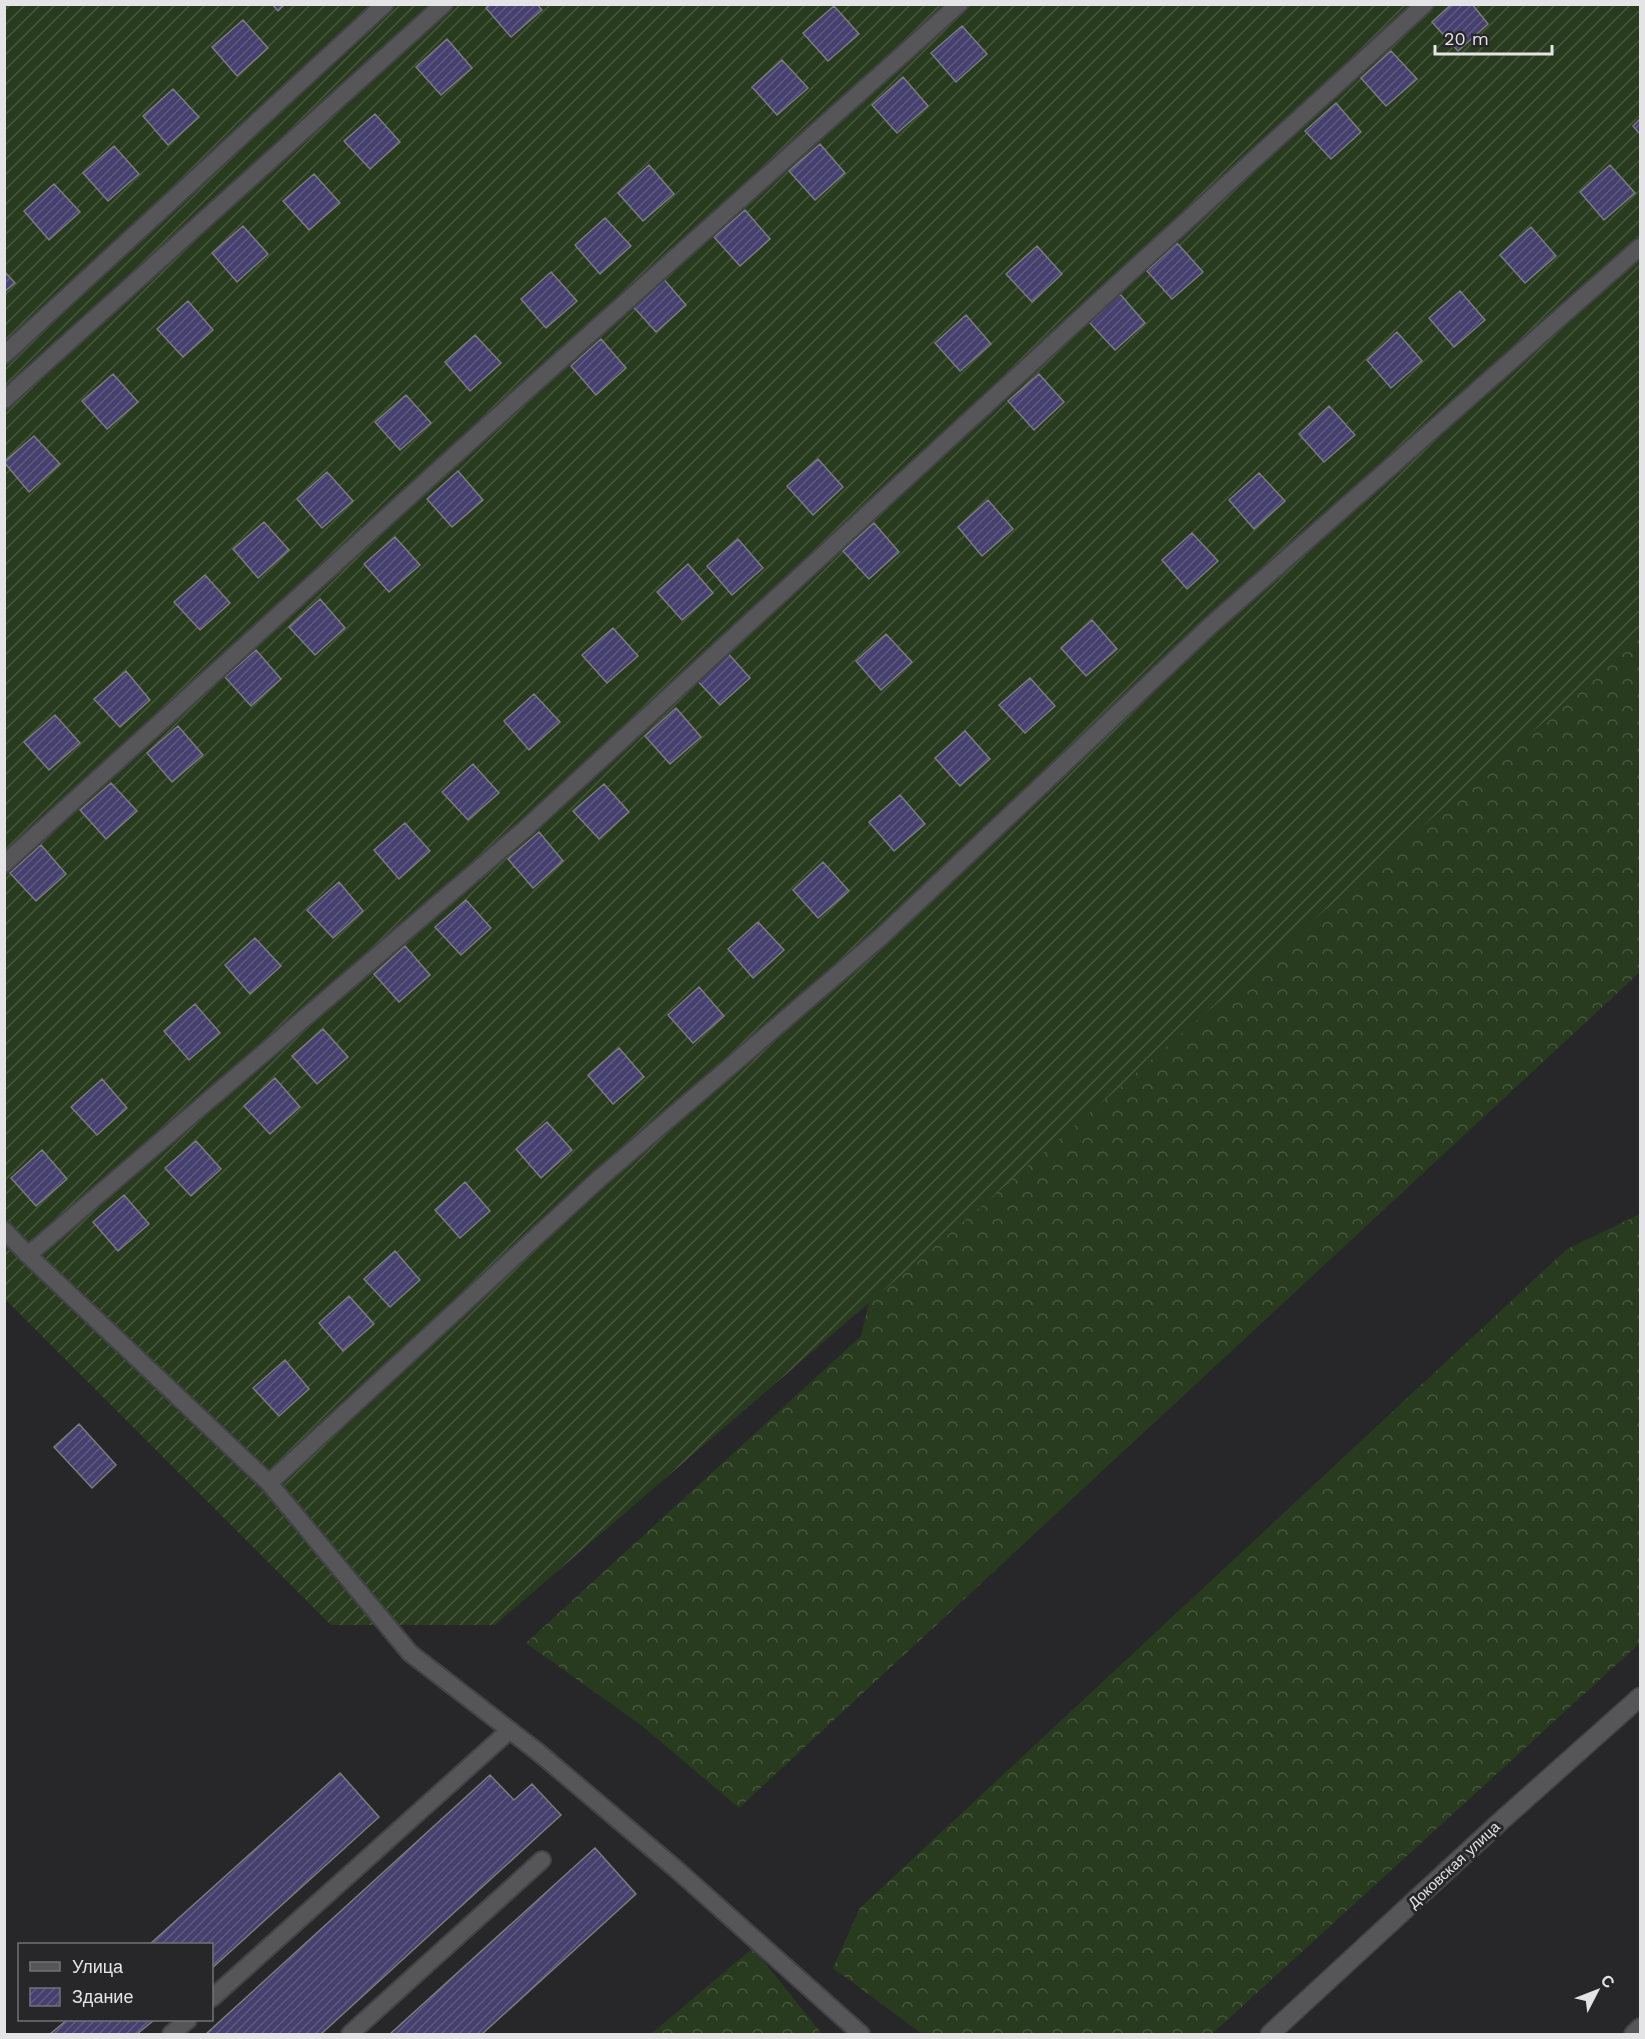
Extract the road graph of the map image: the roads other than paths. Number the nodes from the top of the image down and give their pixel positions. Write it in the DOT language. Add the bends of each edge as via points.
graph roads {
  1 [pos="385,4"];
  2 [pos="444,4"];
  3 [pos="958,4"];
  4 [pos="1425,4"];
  5 [pos="1641,246"];
  6 [pos="4,355"];
  7 [pos="4,399"];
  8 [pos="4,864"];
  9 [pos="4,1230"];
  10 [pos="28,1255"];
  11 [pos="269,1483"];
  12 [pos="1641,1697"];
  13 [pos="510,1730"];
  14 [pos="542,1860"];
  15 [pos="213,1997"];
  16 [pos="186,2021"];
  17 [pos="1641,2027"];
  18 [pos="171,2034"];
  19 [pos="350,2034"];
  20 [pos="861,2034"];
  21 [pos="1270,2034"];
  22 [pos="1633,2034"];
  1 -- 6 [label="lane"];
  2 -- 7 [label="lane"];
  3 -- 8 [label="lane"];
  4 -- 10 [label="lane" via="524,830"];
  5 -- 11 [label="lane" via="1210,626 881,937 600,1179"];
  9 -- 10 [label="lane"];
  10 -- 11 [label="lane"];
  11 -- 13 [label="lane" via="410,1653"];
  12 -- 21 [label="main road, Доковская улица"];
  13 -- 15 [label="lane"];
  13 -- 20 [label="lane" via="676,1869"];
  14 -- 19 [label="lane"];
  16 -- 18 [label="lane"];
  17 -- 22 [label="lane"];
}
